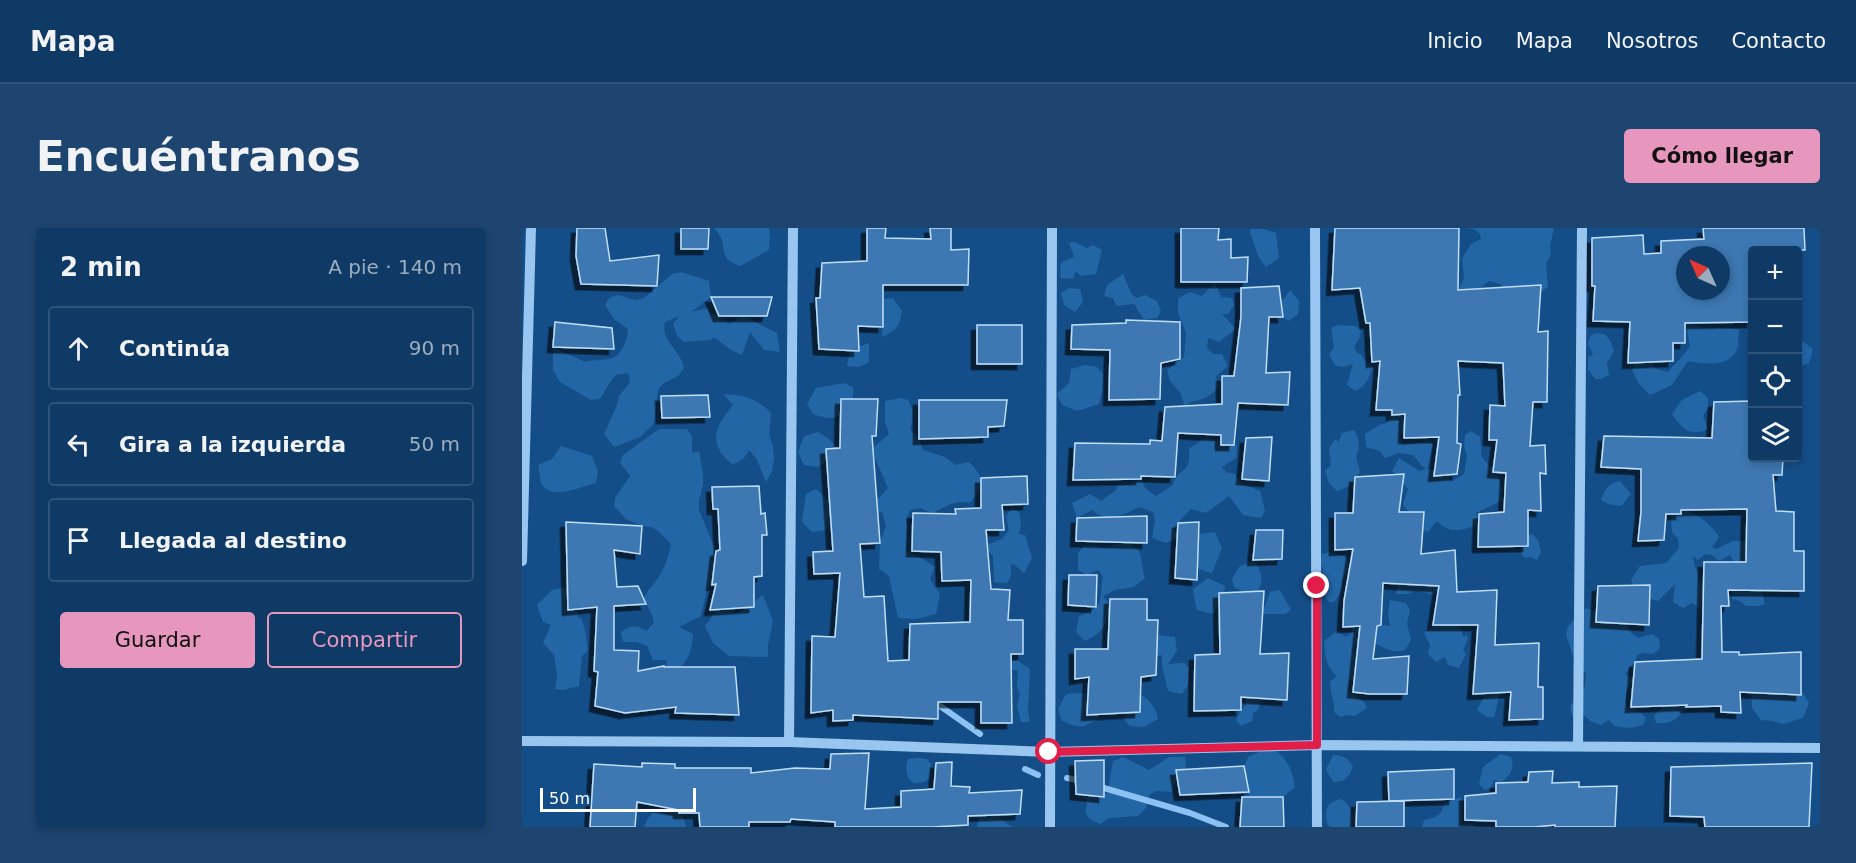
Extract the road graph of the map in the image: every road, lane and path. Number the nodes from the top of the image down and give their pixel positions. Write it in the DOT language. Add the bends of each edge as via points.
graph roads {
  1 [pos="531,228"];
  2 [pos="793,228"];
  3 [pos="1052,228"];
  4 [pos="1315,228"];
  5 [pos="1582,228"];
  6 [pos="522,561"];
  7 [pos="522,741"];
  8 [pos="789,742"];
  9 [pos="1317,745"];
  10 [pos="1578,746"];
  11 [pos="1820,748"];
  12 [pos="1049,752"];
  13 [pos="1050,827"];
  14 [pos="1317,827"];
  1 -- 6 [label="street"];
  2 -- 8 [label="street"];
  3 -- 12 [label="street"];
  4 -- 9 [label="street"];
  5 -- 10 [label="street"];
  7 -- 8 [label="street"];
  8 -- 12 [label="street"];
  9 -- 10 [label="street"];
  9 -- 12 [label="street"];
  9 -- 14 [label="street"];
  10 -- 11 [label="street"];
  12 -- 13 [label="street"];
}
